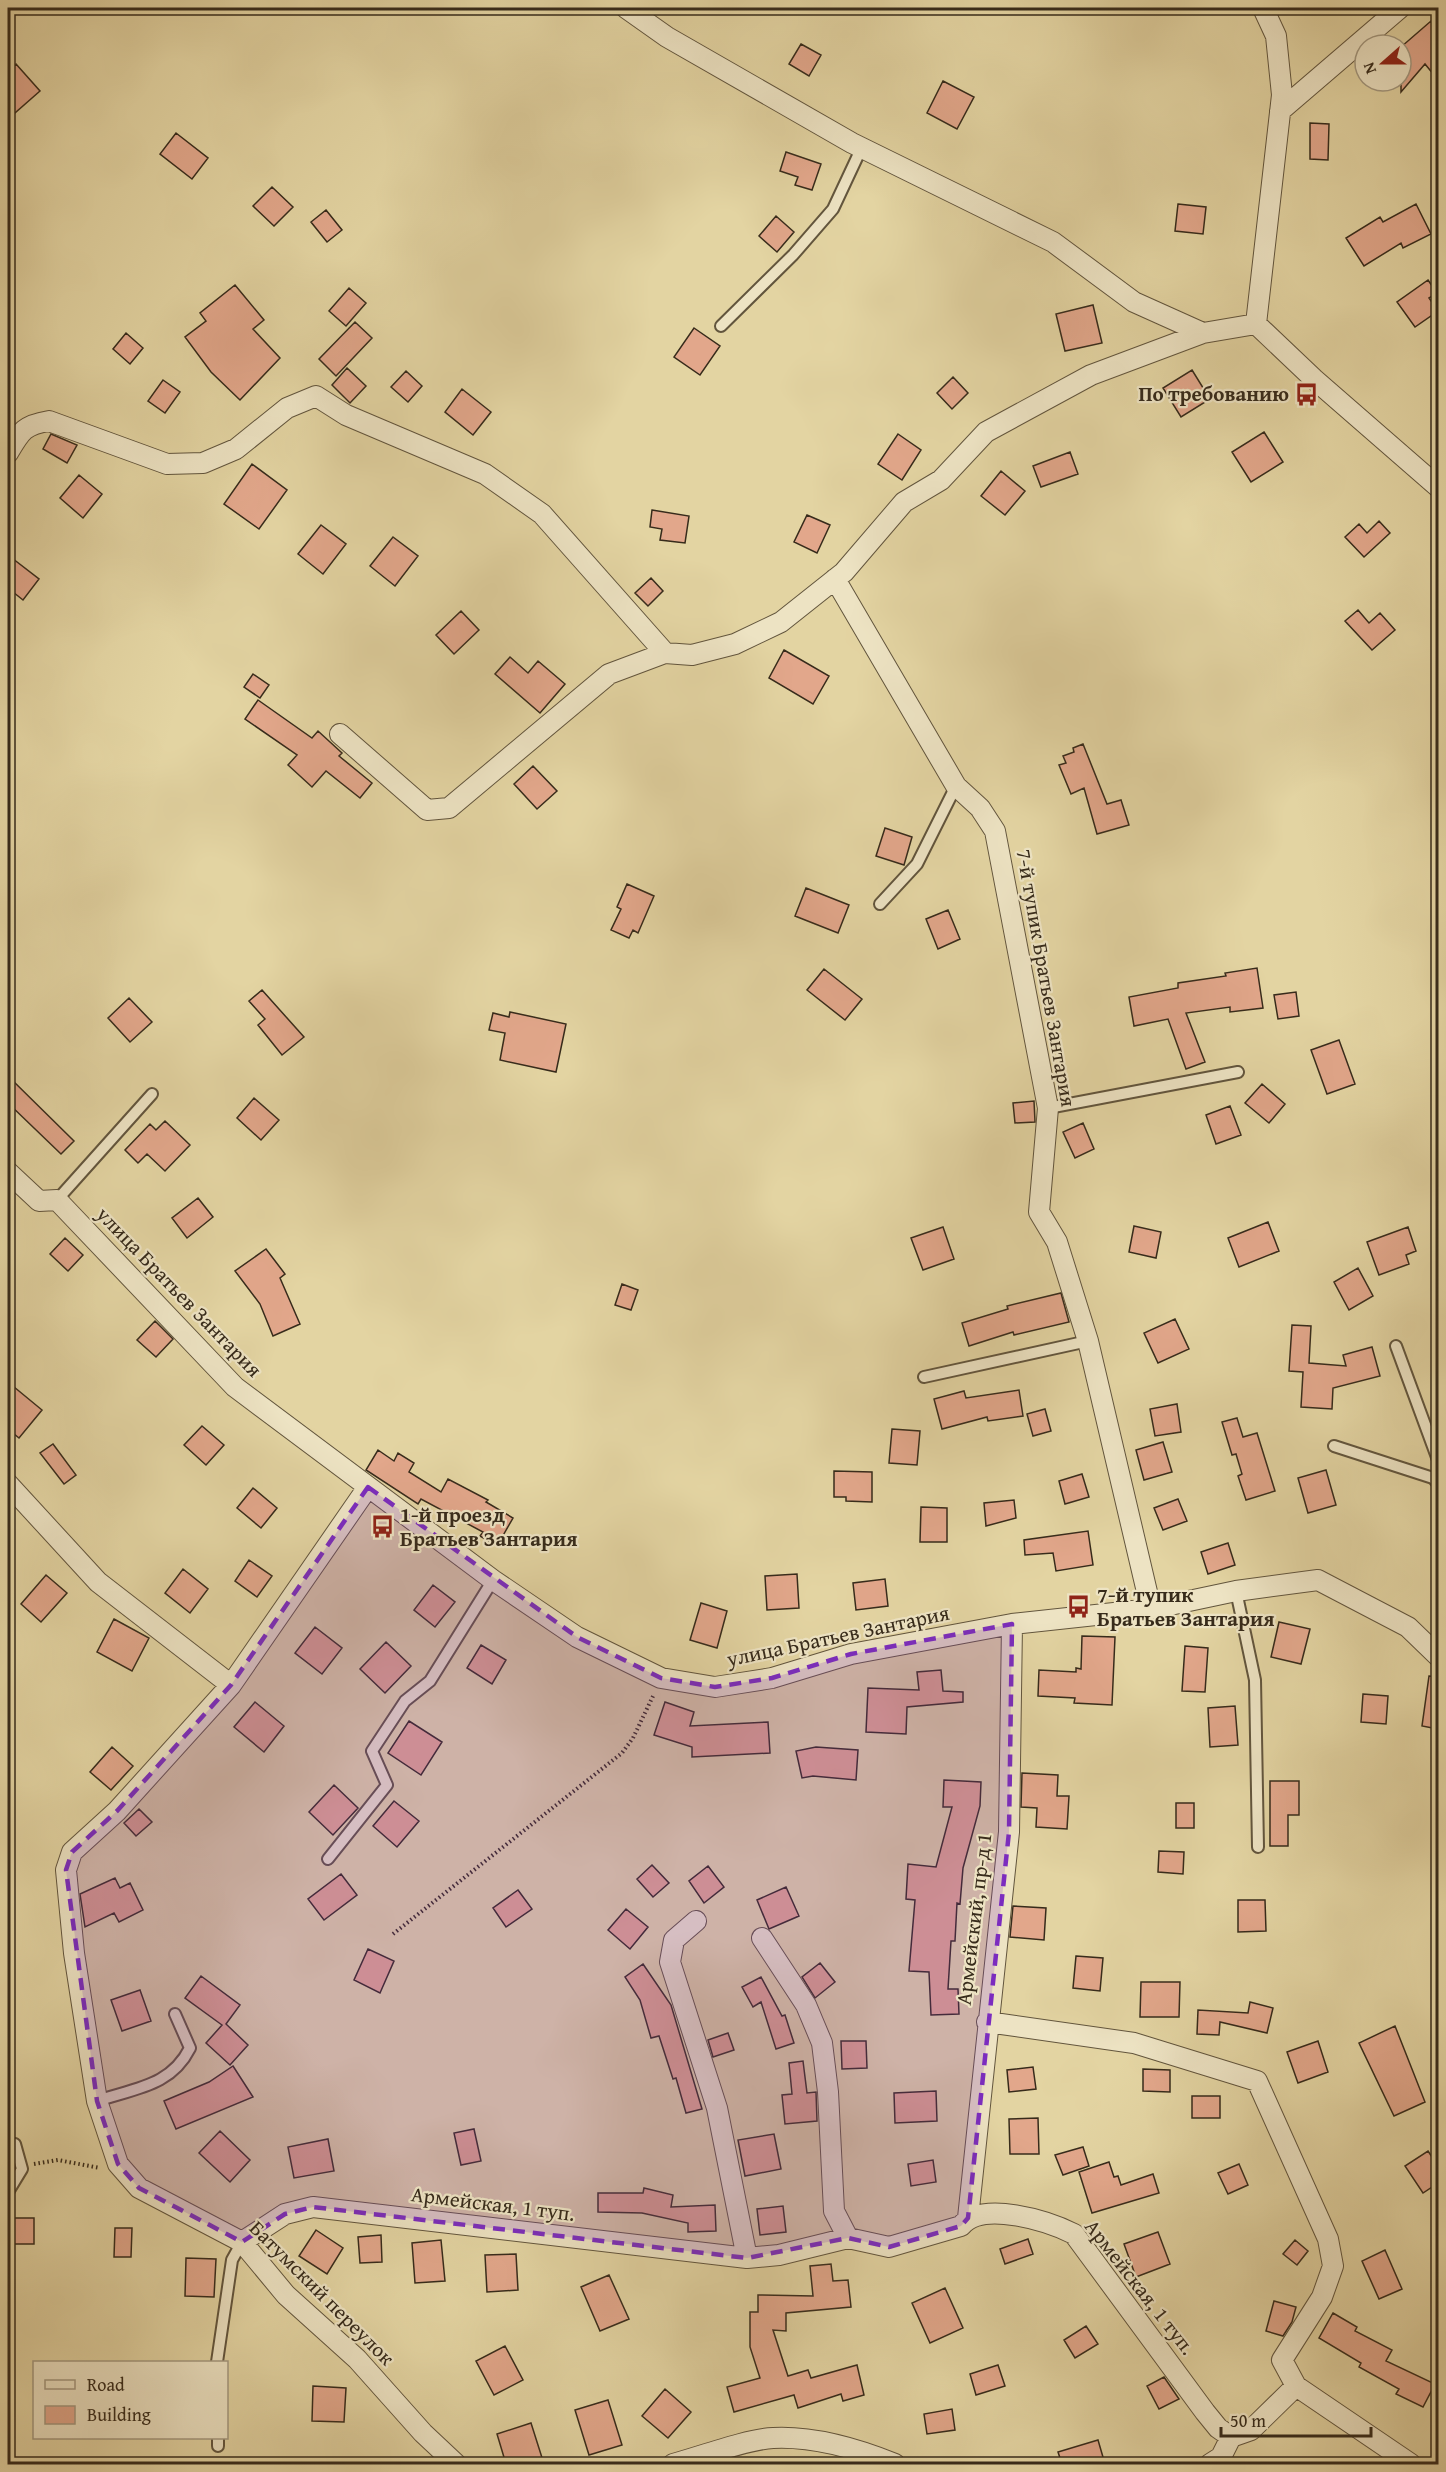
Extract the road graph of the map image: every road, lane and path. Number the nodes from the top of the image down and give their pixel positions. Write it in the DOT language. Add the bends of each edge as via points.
graph roads {
  1 [pos="626,8"];
  2 [pos="1263,8"];
  3 [pos="1400,8"];
  4 [pos="639,14"];
  5 [pos="1280,111"];
  6 [pos="862,147"];
  7 [pos="1256,324"];
  8 [pos="721,326"];
  9 [pos="1203,333"];
  10 [pos="13,430"];
  11 [pos="8,453"];
  12 [pos="1438,487"];
  13 [pos="835,579"];
  14 [pos="665,653"];
  15 [pos="340,734"];
  16 [pos="956,786"];
  17 [pos="880,904"];
  18 [pos="1238,1072"];
  19 [pos="152,1094"];
  20 [pos="1048,1108"];
  21 [pos="8,1172"];
  22 [pos="57,1200"];
  23 [pos="1088,1341"];
  24 [pos="1396,1346"];
  25 [pos="924,1377"];
  26 [pos="1334,1446"];
  27 [pos="1438,1460"];
  28 [pos="8,1484"];
  29 [pos="1438,1484"];
  30 [pos="368,1487"];
  31 [pos="492,1580"];
  32 [pos="1236,1591"];
  33 [pos="1151,1609"];
  34 [pos="1012,1624"];
  35 [pos="1438,1656"];
  36 [pos="662,1678"];
  37 [pos="231,1685"];
  38 [pos="1258,1847"];
  39 [pos="327,1859"];
  40 [pos="696,1921"];
  41 [pos="393,1934"];
  42 [pos="762,1938"];
  43 [pos="176,2014"];
  44 [pos="987,2022"];
  45 [pos="98,2102"];
  46 [pos="15,2144"];
  47 [pos="118,2164"];
  48 [pos="22,2169"];
  49 [pos="8,2192"];
  50 [pos="968,2218"];
  51 [pos="848,2238"];
  52 [pos="242,2242"];
  53 [pos="747,2258"];
  54 [pos="218,2361"];
  55 [pos="1296,2386"];
  56 [pos="1231,2437"];
  57 [pos="456,2464"];
  58 [pos="673,2464"];
  59 [pos="895,2464"];
  60 [pos="1210,2464"];
  61 [pos="1411,2464"];
  1 -- 4 [label="street"];
  2 -- 5 [label="street" via="1276,36"];
  3 -- 5 [label="street"];
  4 -- 6 [label="street" via="667,38"];
  5 -- 7 [label="street"];
  6 -- 8 [label="lane" via="833,209 794,255"];
  6 -- 9 [label="street" via="1053,242 1134,302"];
  7 -- 9 [label="street"];
  7 -- 12 [label="street"];
  9 -- 13 [label="street" via="1091,375 986,432 941,480 904,502"];
  10 -- 11 [label="street"];
  10 -- 14 [label="street" via="50,421 167,464 203,463 236,449 287,408 316,396 346,415 485,474 542,514"];
  13 -- 14 [label="street" via="781,622 735,644 692,655"];
  13 -- 16 [label="street, 7-й тупик Братьев Зантария"];
  14 -- 15 [label="street" via="609,674 449,808 427,810"];
  16 -- 17 [label="lane" via="917,864"];
  16 -- 20 [label="street, 7-й тупик Братьев Зантария" via="980,808 995,831"];
  18 -- 20 [label="lane"];
  19 -- 22 [label="lane"];
  20 -- 23 [label="street, 7-й тупик Братьев Зантария" via="1039,1212 1057,1242"];
  21 -- 22 [label="street" via="39,1201"];
  22 -- 30 [label="street, улица Братьев Зантария" via="235,1387"];
  23 -- 25 [label="lane"];
  23 -- 33 [label="street, 7-й тупик Братьев Зантария"];
  24 -- 27 [label="lane"];
  26 -- 29 [label="lane" via="1432,1478"];
  28 -- 37 [label="street" via="98,1582"];
  30 -- 31 [label="street, улица Братьев Зантария"];
  30 -- 37 [label="street"];
  31 -- 36 [label="street, улица Братьев Зантария" via="578,1636"];
  31 -- 39 [label="lane" via="430,1681 405,1701 372,1751 387,1785"];
  32 -- 33 [label="street, улица Братьев Зантария"];
  32 -- 35 [label="street, улица Братьев Зантария" via="1318,1580 1408,1627"];
  32 -- 38 [label="lane" via="1255,1680"];
  33 -- 34 [label="street, улица Братьев Зантария"];
  34 -- 36 [label="street, улица Братьев Зантария" via="851,1654 749,1682 715,1687"];
  34 -- 44 [label="street, Армейский, пр-д 1" via="1009,1832"];
  36 -- 41 [label="path" via="622,1754"];
  37 -- 45 [label="street, Батумский переулок" via="117,1811 72,1852 66,1870 74,1953"];
  40 -- 53 [label="street" via="674,1940 670,1962 717,2108"];
  42 -- 51 [label="street" via="806,2005 822,2043 834,2211"];
  43 -- 45 [label="lane" via="190,2048 182,2063 166,2078"];
  44 -- 50 [label="street, Армейский, пр-д 1"];
  44 -- 55 [label="street" via="1134,2043 1257,2080 1328,2239 1333,2266 1322,2297 1282,2360"];
  45 -- 47 [label="street, Батумский переулок"];
  46 -- 48 [label="lane"];
  47 -- 48 [label="path" via="97,2168 58,2160 37,2162"];
  47 -- 52 [label="street, Батумский переулок" via="139,2188"];
  48 -- 49 [label="lane"];
  50 -- 51 [label="street, Армейская, 1 туп." via="961,2226 889,2247"];
  50 -- 56 [label="street, Армейская, 1 туп." via="979,2213 1033,2219 1050,2222 1074,2234 1205,2412"];
  51 -- 53 [label="street, Армейская, 1 туп." via="779,2255"];
  52 -- 53 [label="street, Армейская, 1 туп." via="285,2214 313,2207"];
  52 -- 54 [label="lane" via="232,2260"];
  52 -- 57 [label="street, Батумский переулок" via="286,2295 357,2359"];
  55 -- 56 [label="street" via="1251,2430"];
  55 -- 61 [label="street"];
  56 -- 60 [label="street" via="1221,2457"];
  58 -- 59 [label="street" via="771,2438 813,2440"];
}
